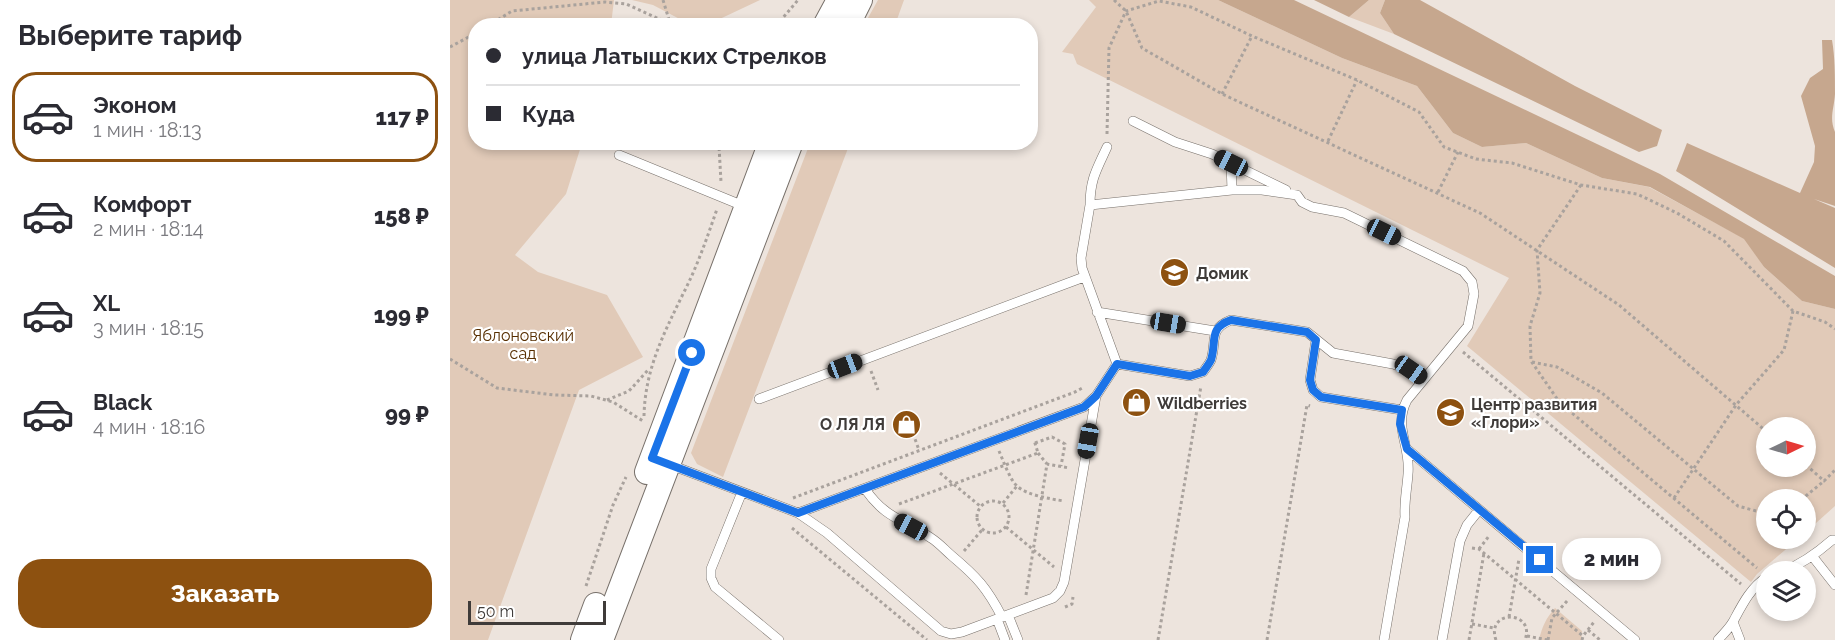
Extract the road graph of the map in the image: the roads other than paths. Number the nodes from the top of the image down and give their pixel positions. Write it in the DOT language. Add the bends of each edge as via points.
graph roads {
  1 [pos="839,0"];
  2 [pos="860,0"];
  3 [pos="829,18"];
  4 [pos="851,18"];
  5 [pos="1133,121"];
  6 [pos="1107,147"];
  7 [pos="768,150"];
  8 [pos="788,150"];
  9 [pos="618,155"];
  10 [pos="1231,163"];
  11 [pos="1232,190"];
  12 [pos="1297,195"];
  13 [pos="1090,205"];
  14 [pos="746,207"];
  15 [pos="1084,277"];
  16 [pos="1097,312"];
  17 [pos="1215,331"];
  18 [pos="1316,340"];
  19 [pos="1117,364"];
  20 [pos="1425,379"];
  21 [pos="1096,396"];
  22 [pos="759,399"];
  23 [pos="1402,410"];
  24 [pos="1407,449"];
  25 [pos="660,461"];
  26 [pos="865,489"];
  27 [pos="742,492"];
  28 [pos="1479,510"];
  29 [pos="798,513"];
  30 [pos="1835,540"];
  31 [pos="1813,557"];
  32 [pos="1806,561"];
  33 [pos="1835,585"];
  34 [pos="1756,587"];
  35 [pos="1002,617"];
  36 [pos="1733,622"];
  37 [pos="583,640"];
  38 [pos="601,640"];
  39 [pos="779,640"];
  40 [pos="1005,640"];
  41 [pos="1018,640"];
  42 [pos="1384,640"];
  43 [pos="1442,640"];
  44 [pos="1635,640"];
  45 [pos="1718,640"];
  46 [pos="1740,640"];
  1 -- 3 [label="street"];
  2 -- 4 [label="street"];
  5 -- 10 [label="lane" via="1174,142"];
  6 -- 13 [label="lane" via="1092,178"];
  7 -- 14 [label="street"];
  8 -- 25 [label="street"];
  9 -- 14 [label="lane"];
  10 -- 11 [label="lane"];
  10 -- 12 [label="lane"];
  11 -- 12 [label="lane"];
  11 -- 13 [label="lane"];
  12 -- 20 [label="lane" via="1312,207 1344,213 1463,272 1472,282 1474,294 1468,326"];
  13 -- 15 [label="lane" via="1081,258"];
  14 -- 25 [label="street"];
  15 -- 16 [label="lane"];
  15 -- 22 [label="lane"];
  16 -- 17 [label="lane"];
  16 -- 19 [label="lane"];
  17 -- 18 [label="lane" via="1221,323 1231,320 1307,332"];
  17 -- 19 [label="lane" via="1210,361 1203,372 1190,376"];
  18 -- 20 [label="lane" via="1333,353 1394,364"];
  18 -- 23 [label="lane" via="1310,380 1321,397"];
  19 -- 21 [label="lane"];
  20 -- 23 [label="lane"];
  21 -- 26 [label="lane" via="1084,407"];
  21 -- 35 [label="lane" via="1060,591 1053,598"];
  23 -- 24 [label="lane" via="1400,424"];
  24 -- 28 [label="lane"];
  24 -- 42 [label="lane" via="1405,517"];
  25 -- 27 [label="lane"];
  25 -- 37 [label="street"];
  25 -- 38 [label="street"];
  26 -- 29 [label="lane"];
  26 -- 35 [label="lane" via="890,516 931,538 978,578"];
  27 -- 29 [label="lane"];
  27 -- 39 [label="lane" via="711,568 711,578 715,587"];
  28 -- 43 [label="lane" via="1459,545"];
  28 -- 44 [label="lane"];
  29 -- 35 [label="lane" via="827,533 941,631 962,632"];
  30 -- 31 [label="lane"];
  31 -- 32 [label="lane"];
  31 -- 33 [label="lane"];
  34 -- 36 [label="lane"];
  35 -- 40 [label="lane"];
  35 -- 41 [label="lane"];
  36 -- 45 [label="lane"];
  36 -- 46 [label="lane"];
}
